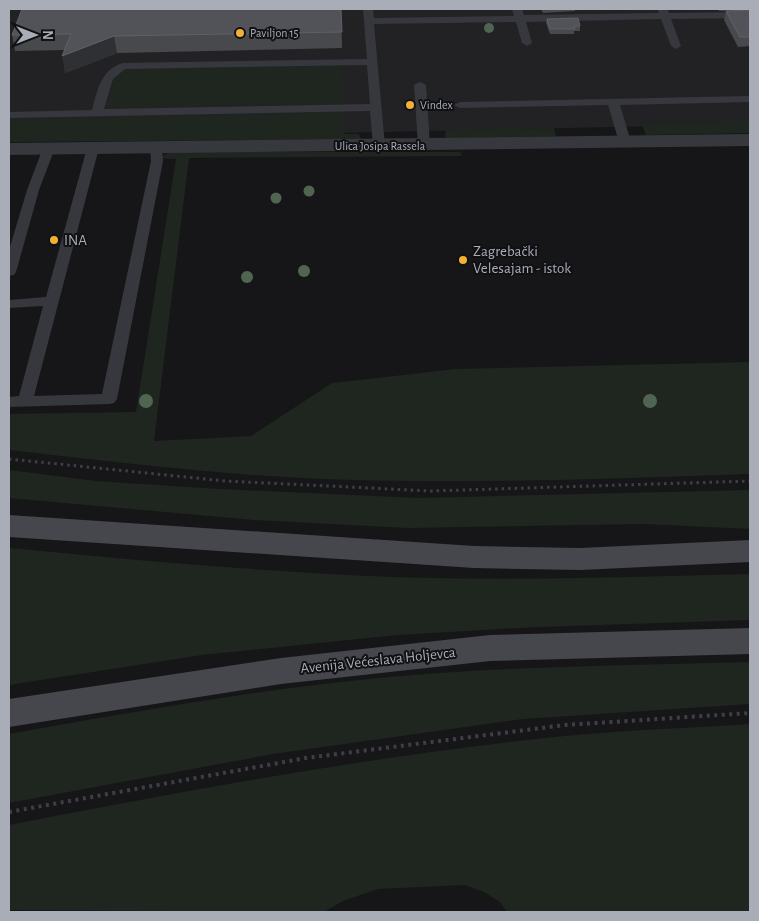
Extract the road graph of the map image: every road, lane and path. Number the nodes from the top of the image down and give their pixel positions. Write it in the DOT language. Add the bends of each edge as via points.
graph roads {
  1 [pos="368,9"];
  2 [pos="664,12"];
  3 [pos="519,13"];
  4 [pos="750,15"];
  5 [pos="369,21"];
  6 [pos="527,43"];
  7 [pos="676,46"];
  8 [pos="372,62"];
  9 [pos="420,85"];
  10 [pos="750,99"];
  11 [pos="613,102"];
  12 [pos="460,104"];
  13 [pos="376,107"];
  14 [pos="97,113"];
  15 [pos="9,115"];
  16 [pos="750,140"];
  17 [pos="625,142"];
  18 [pos="424,145"];
  19 [pos="379,146"];
  20 [pos="156,147"];
  21 [pos="49,148"];
  22 [pos="94,148"];
  23 [pos="9,149"];
  24 [pos="9,272"];
  25 [pos="51,302"];
  26 [pos="9,304"];
  27 [pos="26,401"];
  28 [pos="9,402"];
  29 [pos="9,459"];
  30 [pos="750,481"];
  31 [pos="9,526"];
  32 [pos="750,552"];
  33 [pos="750,641"];
  34 [pos="9,713"];
  35 [pos="750,713"];
  36 [pos="9,812"];
  1 -- 5 [label="lane"];
  2 -- 3 [label="lane"];
  2 -- 4 [label="lane"];
  2 -- 7 [label="lane"];
  3 -- 5 [label="lane"];
  3 -- 6 [label="lane"];
  5 -- 8 [label="lane"];
  8 -- 13 [label="lane"];
  8 -- 14 [label="lane" via="123,66 111,72 106,79"];
  9 -- 18 [label="lane"];
  10 -- 11 [label="lane"];
  11 -- 12 [label="lane"];
  11 -- 17 [label="lane"];
  13 -- 14 [label="lane"];
  13 -- 19 [label="lane"];
  14 -- 15 [label="lane"];
  16 -- 17 [label="street, Ulica Josipa Rassela"];
  17 -- 18 [label="street, Ulica Josipa Rassela"];
  18 -- 19 [label="street, Ulica Josipa Rassela"];
  19 -- 20 [label="street, Ulica Josipa Rassela"];
  20 -- 22 [label="street, Ulica Josipa Rassela"];
  20 -- 27 [label="lane" via="157,160 109,399"];
  21 -- 22 [label="street, Ulica Josipa Rassela"];
  21 -- 23 [label="street, Ulica Josipa Rassela"];
  21 -- 24 [label="lane"];
  22 -- 25 [label="lane"];
  25 -- 26 [label="lane"];
  25 -- 27 [label="lane"];
  27 -- 28 [label="lane"];
  29 -- 30 [label="path" via="225,482 431,491"];
  31 -- 32 [label="main road" via="474,557 580,559"];
  33 -- 34 [label="main road, Avenija Većeslava Holjevca" via="490,648 281,671"];
  35 -- 36 [label="path" via="565,724 335,754"];
}
